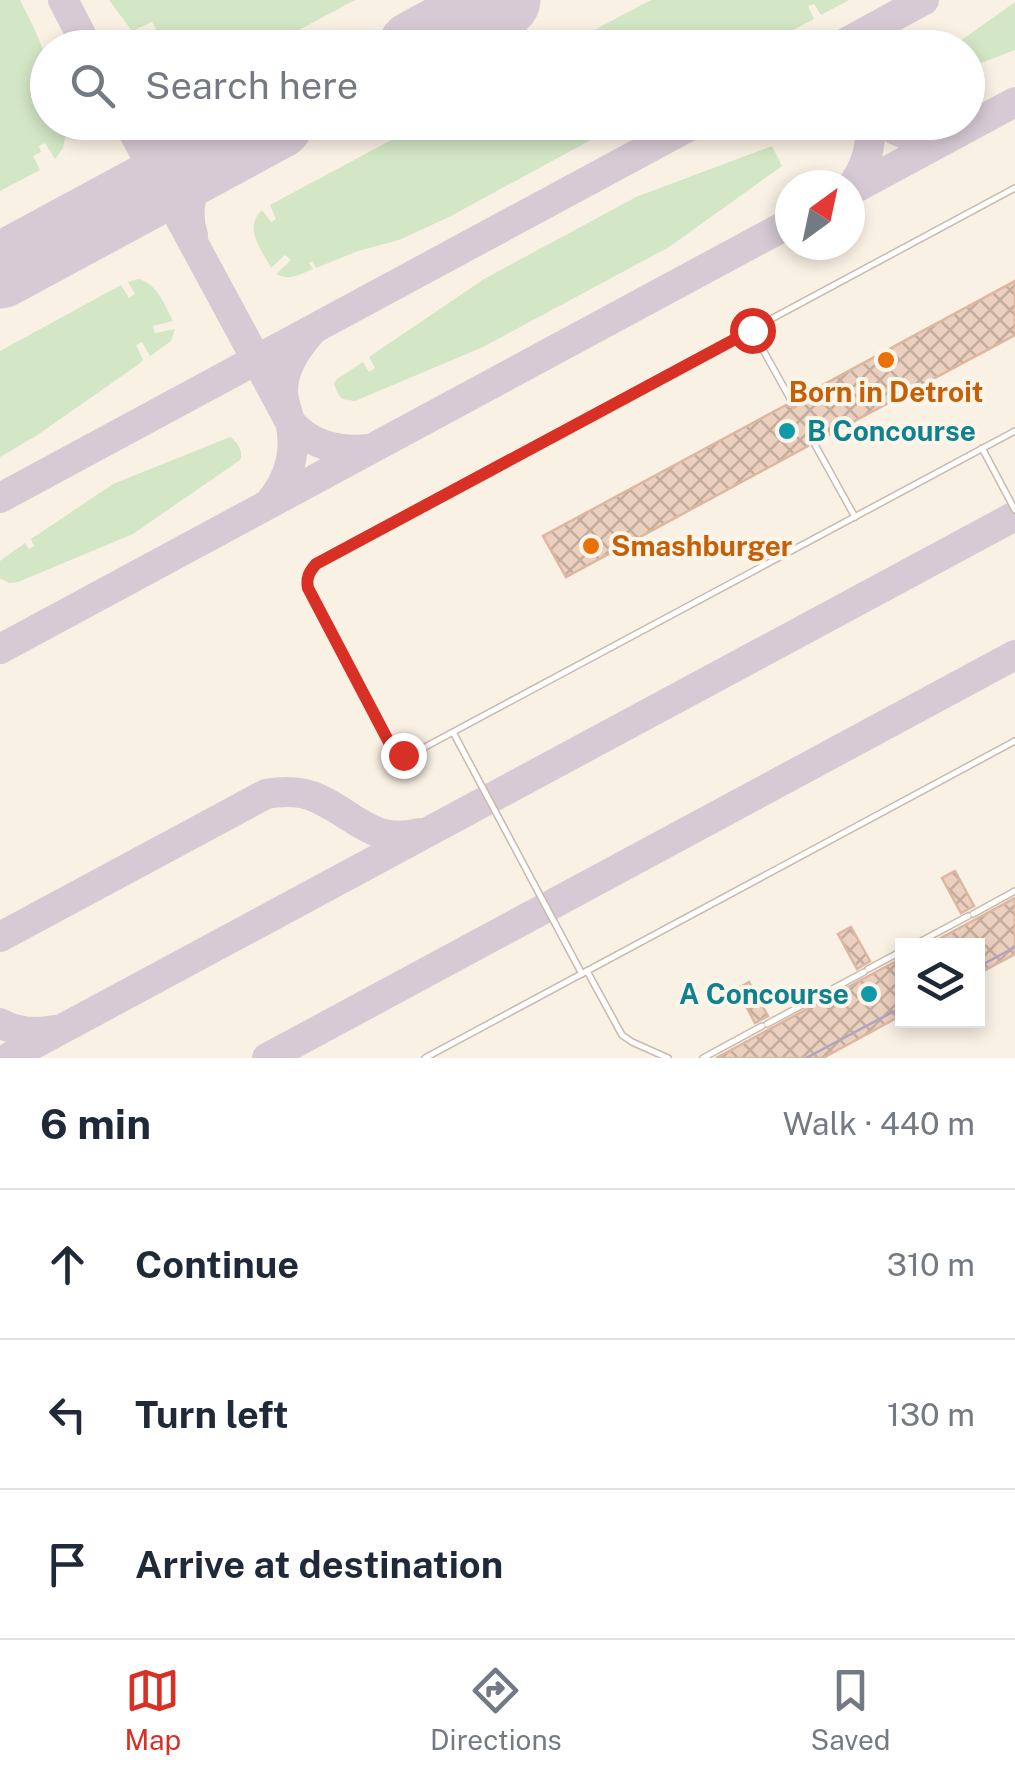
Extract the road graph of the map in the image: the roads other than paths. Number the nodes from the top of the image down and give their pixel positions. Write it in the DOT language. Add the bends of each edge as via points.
graph roads {
  1 [pos="1015,188"];
  2 [pos="752,330"];
  3 [pos="792,402"];
  4 [pos="1015,431"];
  5 [pos="814,443"];
  6 [pos="982,448"];
  7 [pos="1015,510"];
  8 [pos="855,517"];
  9 [pos="453,733"];
  10 [pos="1015,741"];
  11 [pos="1015,891"];
  12 [pos="927,938"];
  13 [pos="895,955"];
  14 [pos="585,972"];
  15 [pos="426,1058"];
  16 [pos="668,1058"];
  17 [pos="703,1058"];
  1 -- 2 [label="lane"];
  2 -- 3 [label="lane"];
  2 -- 9 [label="lane" via="310,570 308,588 392,748 412,754"];
  4 -- 6 [label="lane"];
  5 -- 8 [label="lane"];
  6 -- 7 [label="lane"];
  6 -- 8 [label="lane"];
  8 -- 9 [label="lane"];
  9 -- 14 [label="lane"];
  10 -- 14 [label="lane"];
  11 -- 12 [label="lane"];
  13 -- 17 [label="lane"];
  14 -- 15 [label="lane"];
  14 -- 16 [label="lane" via="622,1035"];
}
